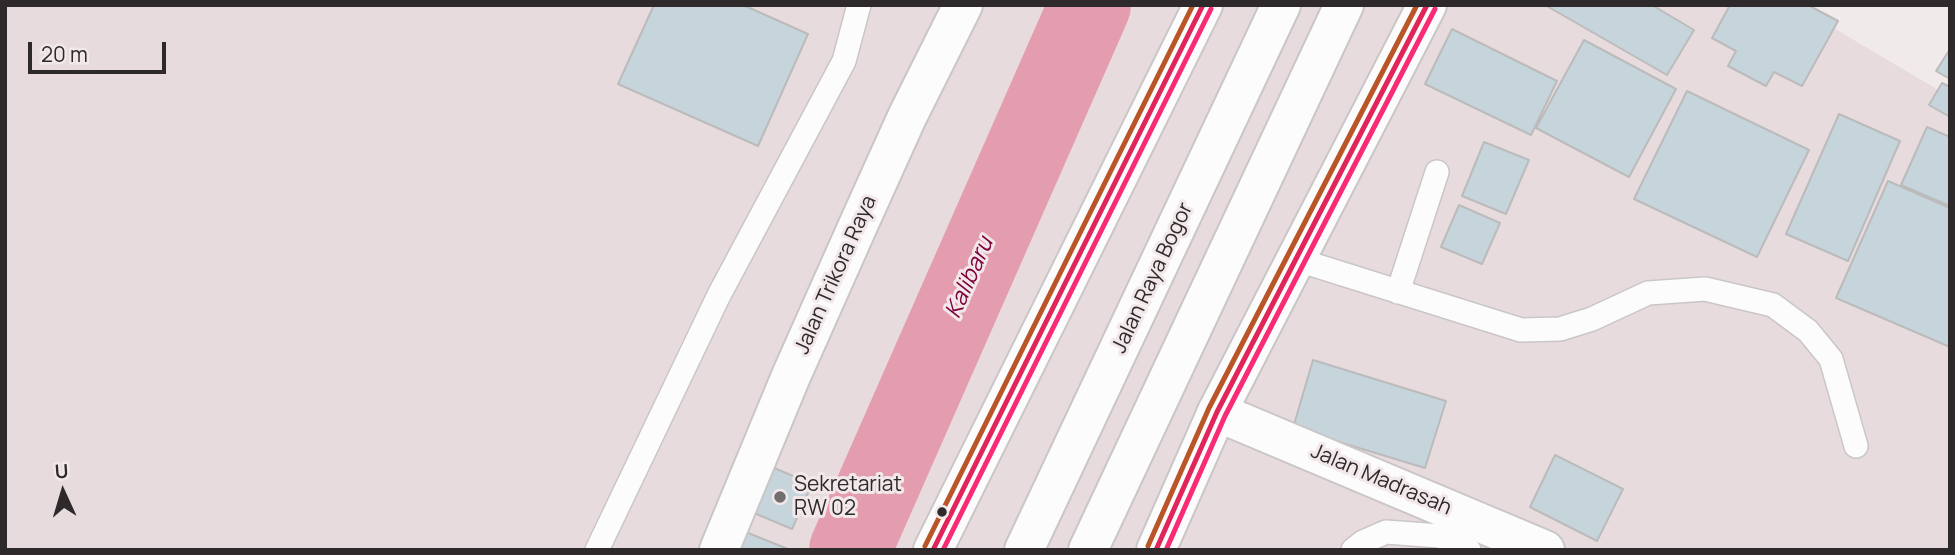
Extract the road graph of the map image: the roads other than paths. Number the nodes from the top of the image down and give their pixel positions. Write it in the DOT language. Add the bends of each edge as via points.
graph roads {
  1 [pos="859,5"];
  2 [pos="1203,5"];
  3 [pos="1281,5"];
  4 [pos="1344,5"];
  5 [pos="1427,5"];
  6 [pos="953,9"];
  7 [pos="1437,173"];
  8 [pos="1295,259"];
  9 [pos="1398,292"];
  10 [pos="1217,412"];
  11 [pos="1856,446"];
  12 [pos="597,550"];
  13 [pos="719,550"];
  14 [pos="933,550"];
  15 [pos="1024,550"];
  16 [pos="1088,550"];
  17 [pos="1156,550"];
  18 [pos="1353,550"];
  19 [pos="1469,550"];
  20 [pos="1545,550"];
  1 -- 12 [label="lane" via="844,61 719,295"];
  2 -- 14 [label="main road"];
  3 -- 15 [label="main road, Jalan Raya Bogor"];
  4 -- 16 [label="main road"];
  5 -- 8 [label="main road"];
  6 -- 13 [label="main road, Jalan Trikora Raya"];
  7 -- 9 [label="lane"];
  8 -- 9 [label="lane"];
  8 -- 10 [label="main road"];
  9 -- 11 [label="lane" via="1521,330 1560,329 1648,293 1704,289 1773,305 1808,331 1831,359"];
  10 -- 17 [label="main road"];
  10 -- 20 [label="main road, Jalan Madrasah"];
  18 -- 19 [label="lane" via="1386,532 1440,536"];
}
